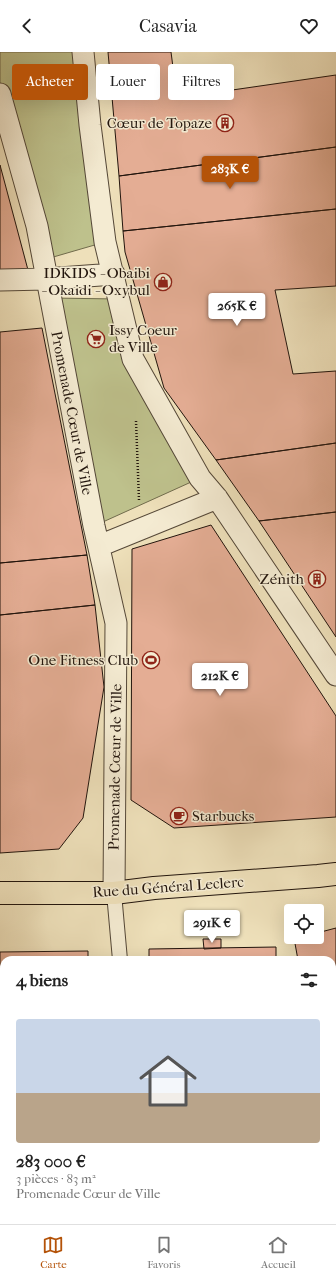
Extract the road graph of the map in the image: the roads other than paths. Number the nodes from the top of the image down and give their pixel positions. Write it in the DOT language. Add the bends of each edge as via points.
graph roads {
  1 [pos="83,52"];
  2 [pos="0,94"];
  3 [pos="114,274"];
  4 [pos="46,279"];
  5 [pos="0,280"];
  6 [pos="217,498"];
  7 [pos="99,546"];
  8 [pos="336,675"];
  9 [pos="336,874"];
  10 [pos="0,893"];
  11 [pos="114,893"];
  12 [pos="120,956"];
  1 -- 3 [label="street" via="106,242"];
  2 -- 4 [label="street, Promenade Cœur de Ville" via="36,226"];
  3 -- 4 [label="street"];
  3 -- 6 [label="street" via="133,358 200,478"];
  4 -- 5 [label="street"];
  4 -- 7 [label="street, Promenade Cœur de Ville"];
  6 -- 7 [label="street"];
  6 -- 8 [label="street"];
  7 -- 11 [label="street, Promenade Cœur de Ville" via="116,623"];
  9 -- 11 [label="main road, Rue du Général Leclerc"];
  10 -- 11 [label="main road, Rue du Général Leclerc"];
  11 -- 12 [label="lane"];
}
